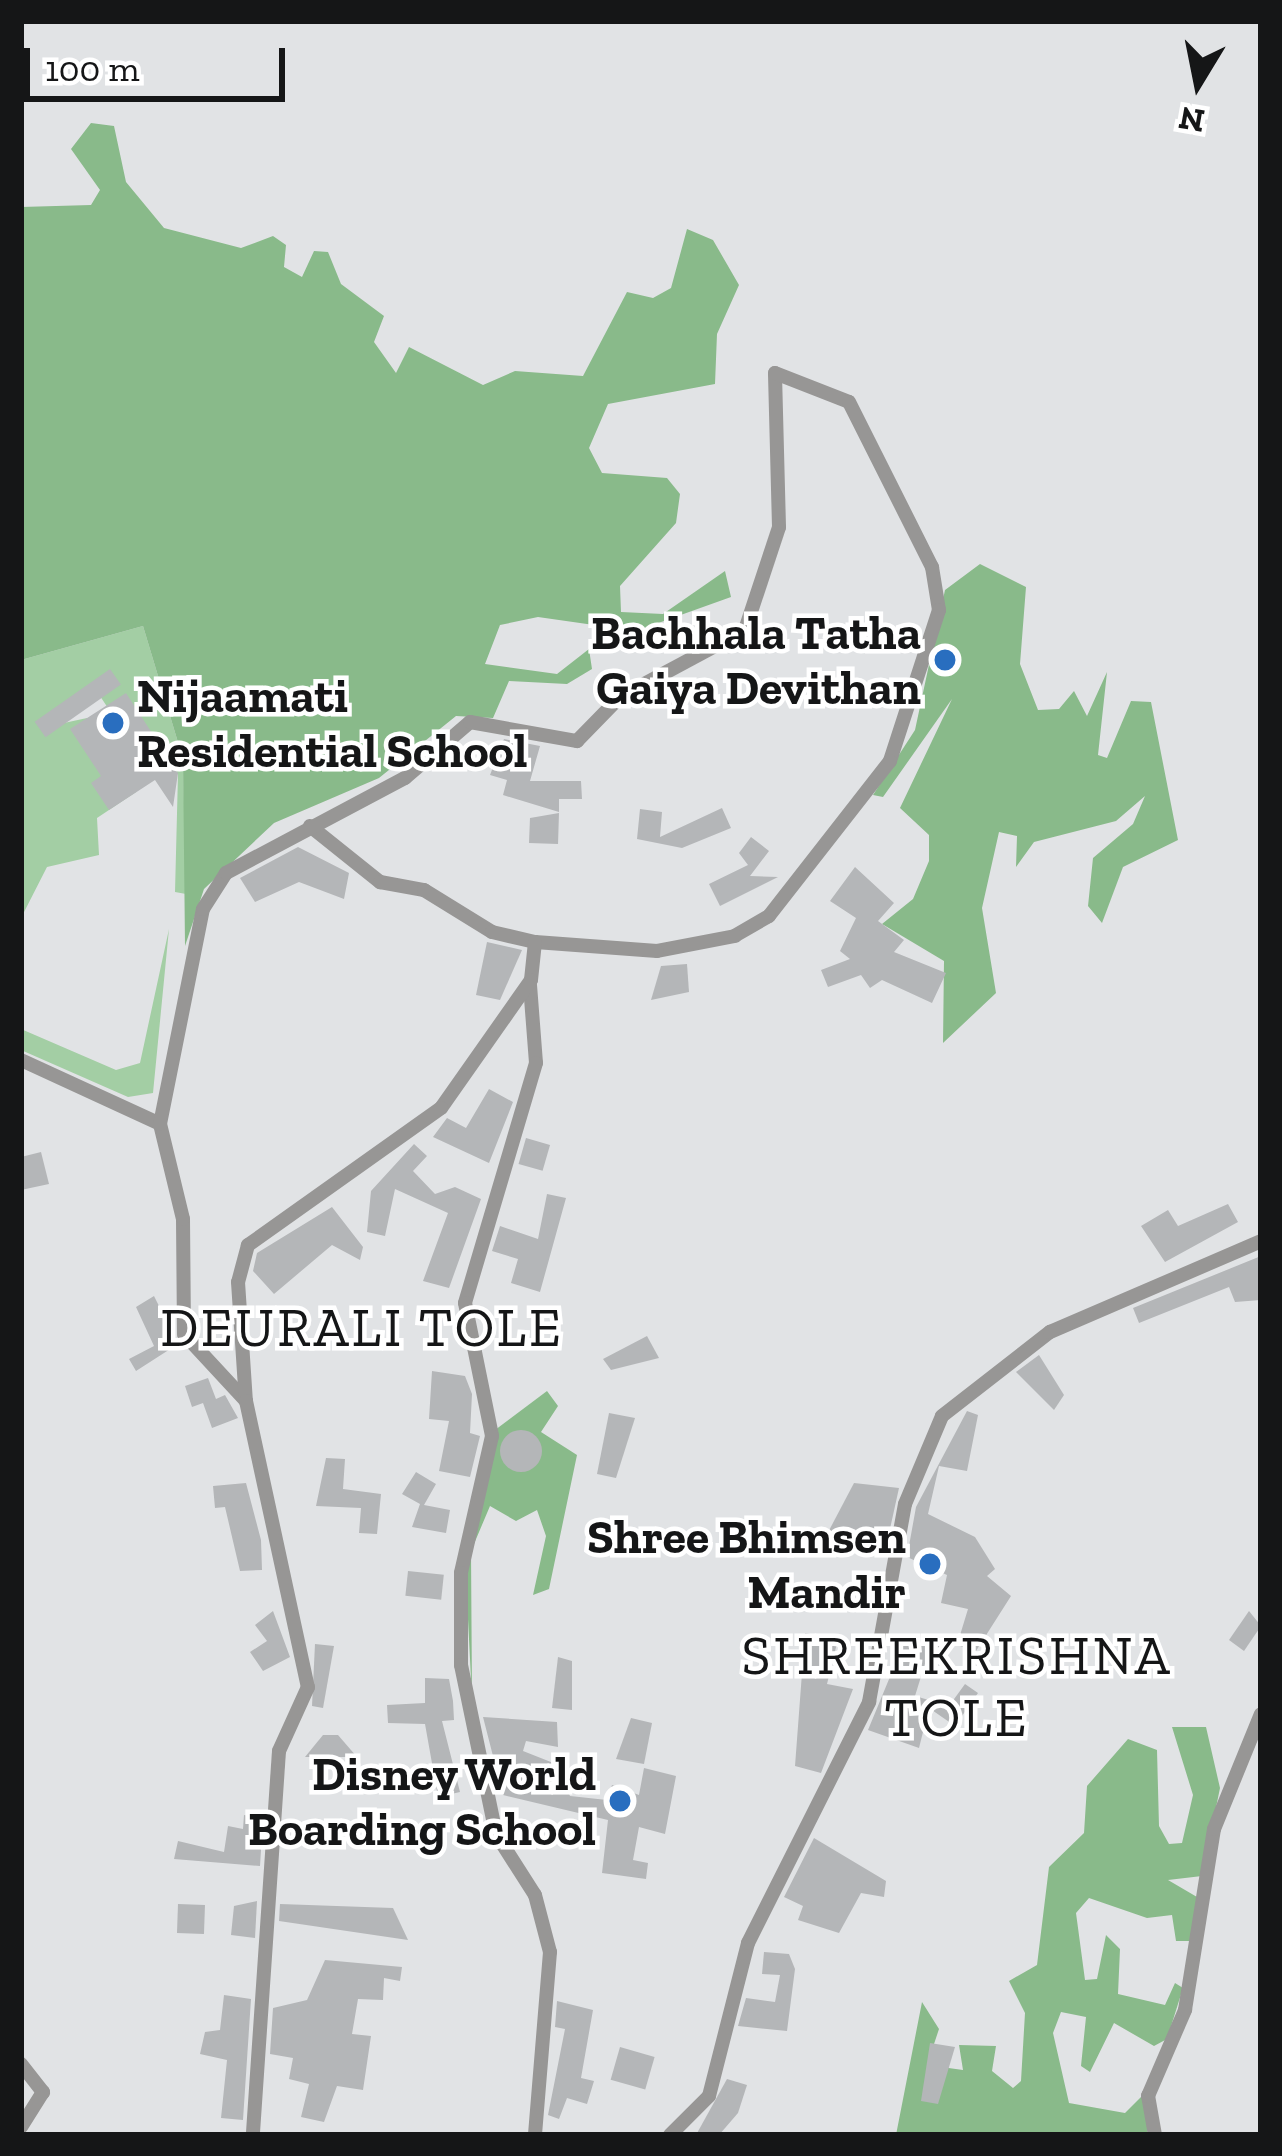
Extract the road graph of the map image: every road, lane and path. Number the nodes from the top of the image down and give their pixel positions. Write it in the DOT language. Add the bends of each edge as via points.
graph roads {
  1 [pos="310,826"];
  2 [pos="535,942"];
  3 [pos="531,980"];
  4 [pos="21,1060"];
  5 [pos="160,1124"];
  6 [pos="1261,1241"];
  7 [pos="246,1401"];
  8 [pos="1261,1714"];
  9 [pos="21,2064"];
  10 [pos="21,2127"];
  11 [pos="253,2135"];
  12 [pos="535,2135"];
  13 [pos="670,2135"];
  14 [pos="1155,2135"];
  1 -- 2 [label="street" via="380,882 424,890 492,932"];
  1 -- 2 [label="street" via="404,778 470,722 578,741 620,697 746,629 779,527 775,373 849,402 932,567 939,610 890,760 770,916 735,936 656,951"];
  1 -- 5 [label="street" via="226,873 203,909"];
  2 -- 3 [label="street"];
  3 -- 7 [label="street" via="441,1108 248,1245 238,1282"];
  3 -- 12 [label="street" via="536,1063 466,1303 492,1436 460,1573 461,1665 491,1816 542,1910 550,1952"];
  4 -- 5 [label="street"];
  5 -- 7 [label="street" via="183,1219 184,1334"];
  6 -- 13 [label="street" via="1050,1332 942,1416 905,1504 869,1702 748,1943 709,2096"];
  7 -- 11 [label="street" via="308,1687 279,1751"];
  8 -- 14 [label="street" via="1214,1829 1185,2010 1148,2096"];
  9 -- 10 [label="street" via="44,2092"];
}
